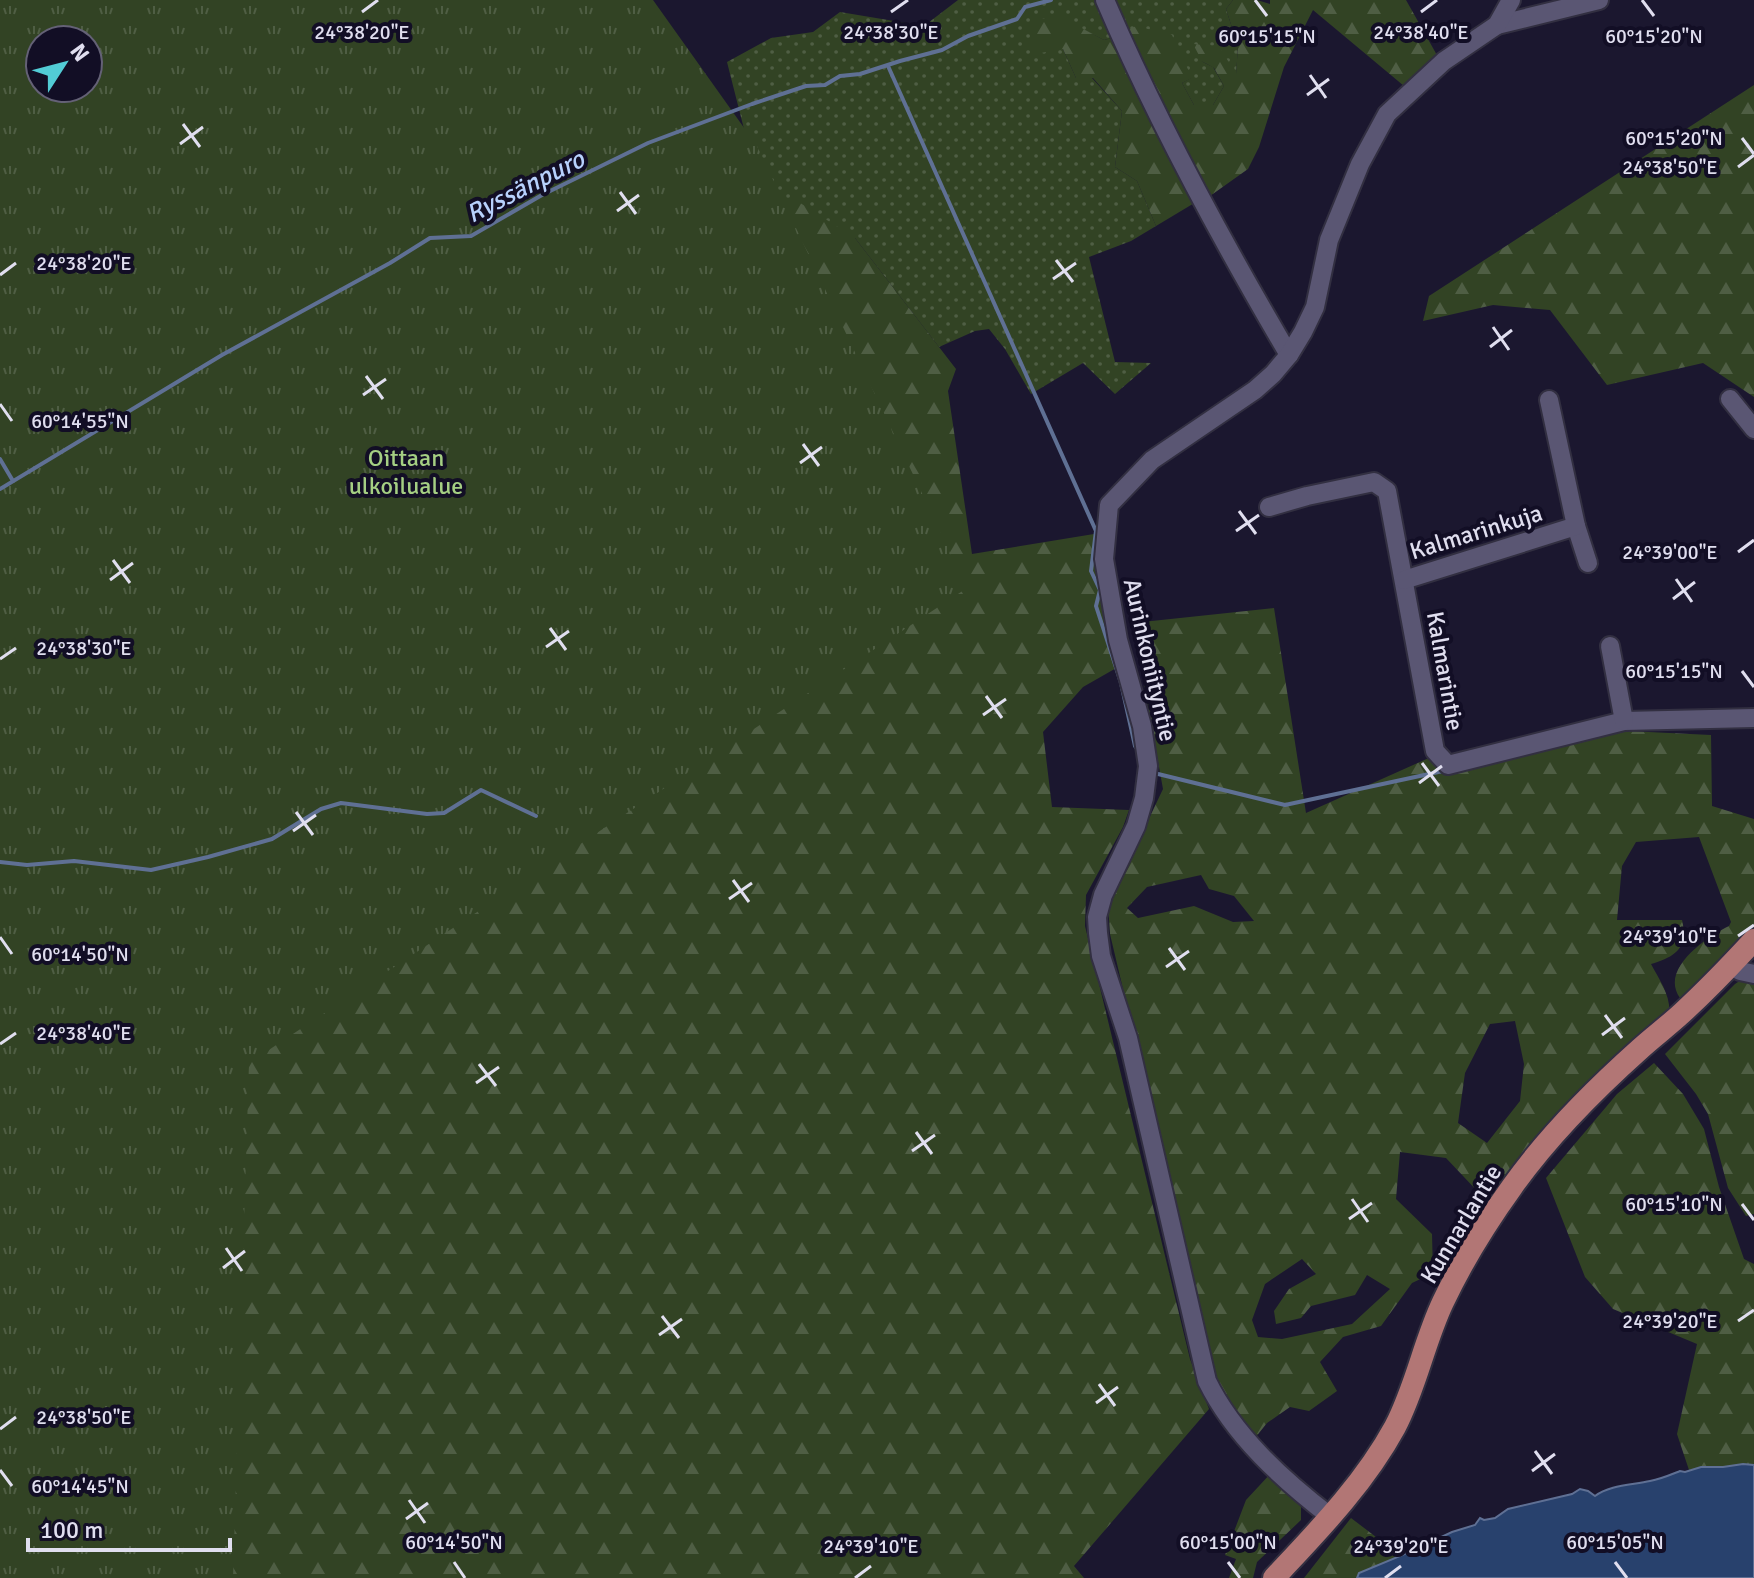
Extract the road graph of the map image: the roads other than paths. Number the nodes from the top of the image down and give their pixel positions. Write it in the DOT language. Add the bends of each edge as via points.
graph roads {
  1 [pos="1105,0"];
  2 [pos="1511,0"];
  3 [pos="1599,0"];
  4 [pos="1497,25"];
  5 [pos="1289,355"];
  6 [pos="1730,399"];
  7 [pos="1549,400"];
  8 [pos="1754,429"];
  9 [pos="1269,507"];
  10 [pos="1576,526"];
  11 [pos="1588,563"];
  12 [pos="1404,580"];
  13 [pos="1610,646"];
  14 [pos="1754,718"];
  15 [pos="1624,721"];
  16 [pos="1754,940"];
  17 [pos="1731,966"];
  18 [pos="1754,974"];
  19 [pos="1331,1517"];
  20 [pos="1274,1578"];
  1 -- 5 [label="street" via="1186,169"];
  2 -- 4 [label="street, Aurinkoniityntie"];
  3 -- 4 [label="street"];
  4 -- 5 [label="street, Aurinkoniityntie" via="1444,61 1387,114 1329,240 1315,307"];
  5 -- 19 [label="street, Aurinkoniityntie" via="1255,390 1152,460 1109,505 1104,559 1148,766 1136,826 1097,917 1101,956 1128,1038 1207,1381 1255,1450"];
  6 -- 8 [label="street"];
  7 -- 10 [label="street, Kalmarinkuja"];
  9 -- 12 [label="street, Kalmarintie" via="1374,482 1387,491"];
  10 -- 11 [label="street"];
  10 -- 12 [label="street, Kalmarinkuja"];
  12 -- 15 [label="street, Kalmarintie" via="1435,751 1448,765"];
  13 -- 15 [label="street"];
  14 -- 15 [label="street, Kalmarintie"];
  16 -- 17 [label="main road, Kunnarlantie"];
  17 -- 18 [label="street"];
  17 -- 19 [label="main road, Kunnarlantie" via="1583,1102 1512,1186 1444,1302 1390,1435"];
  19 -- 20 [label="main road, Kunnarlantie"];
}
